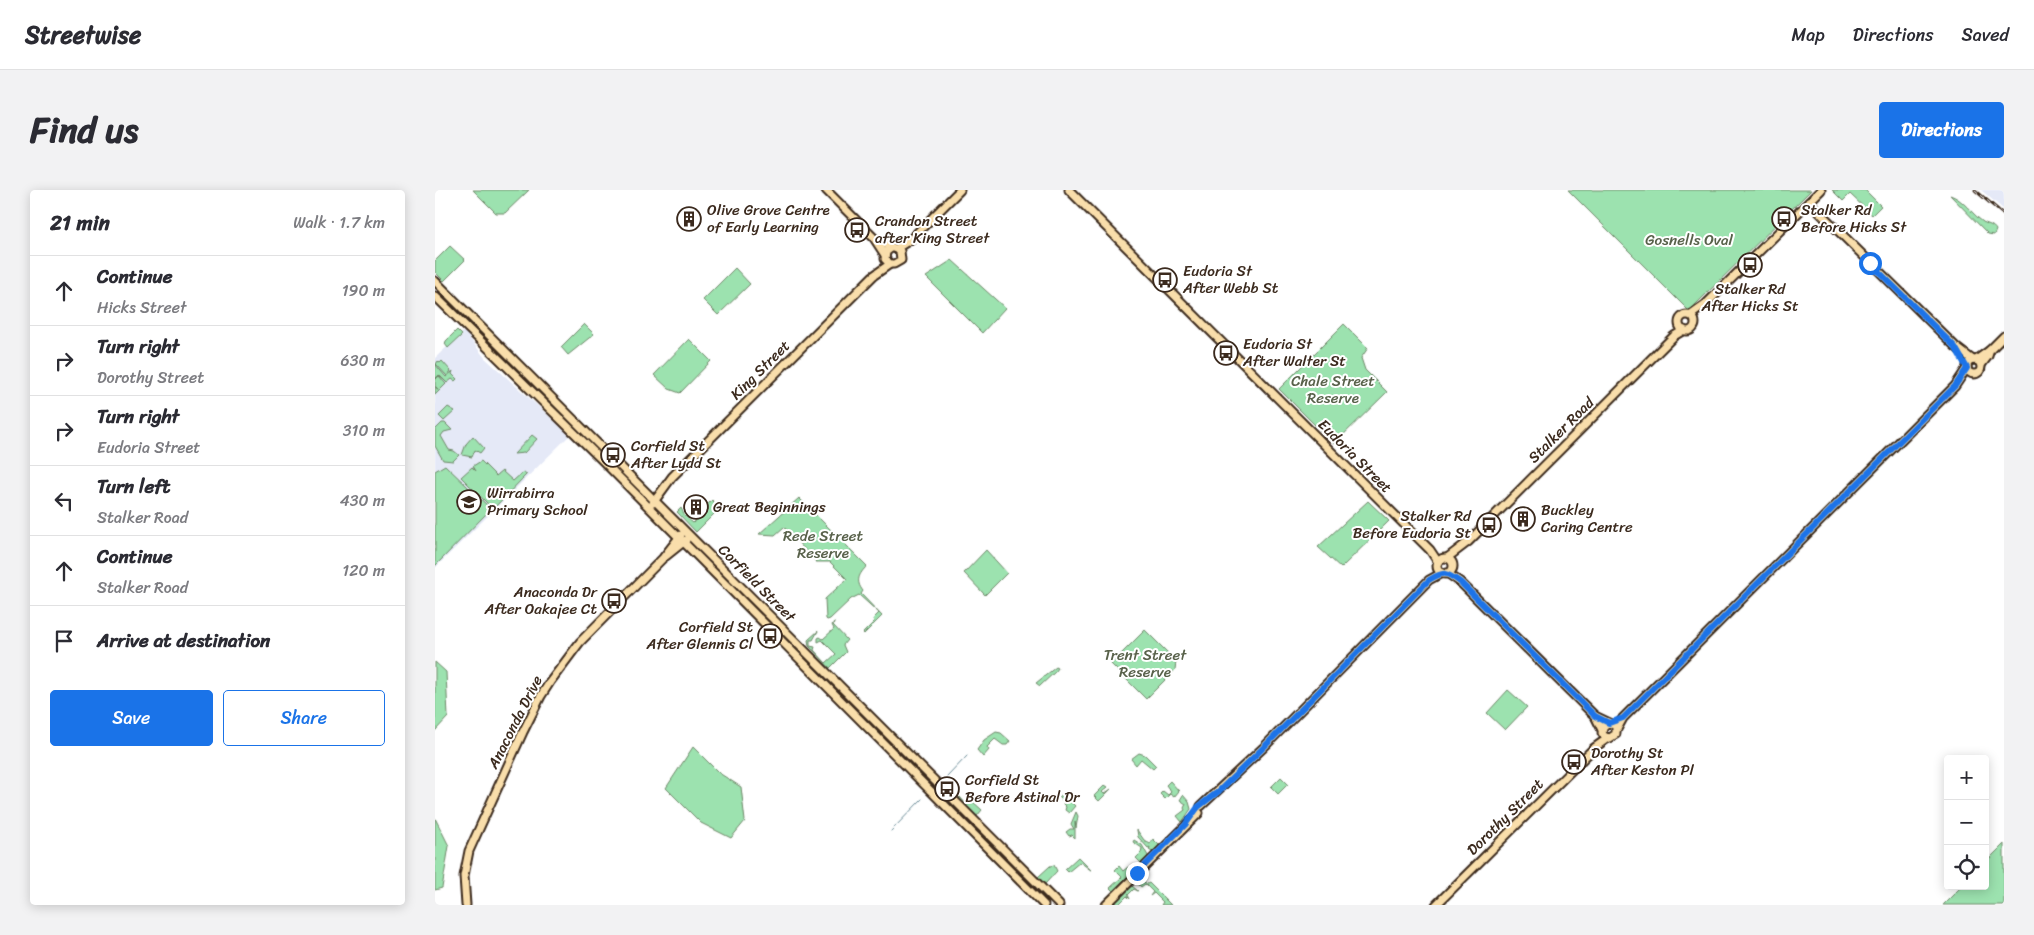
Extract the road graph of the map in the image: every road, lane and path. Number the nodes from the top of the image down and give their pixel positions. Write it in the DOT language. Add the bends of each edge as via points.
graph roads {
  1 [pos="826,190"];
  2 [pos="959,190"];
  3 [pos="1069,190"];
  4 [pos="1821,190"];
  5 [pos="1809,202"];
  6 [pos="874,238"];
  7 [pos="897,250"];
  8 [pos="887,259"];
  9 [pos="435,281"];
  10 [pos="435,296"];
  11 [pos="1693,317"];
  12 [pos="1682,327"];
  13 [pos="2004,336"];
  14 [pos="1955,347"];
  15 [pos="1977,361"];
  16 [pos="1967,367"];
  17 [pos="1973,374"];
  18 [pos="1955,386"];
  19 [pos="666,484"];
  20 [pos="649,494"];
  21 [pos="642,500"];
  22 [pos="655,500"];
  23 [pos="648,507"];
  24 [pos="687,534"];
  25 [pos="681,540"];
  26 [pos="1445,565"];
  27 [pos="1595,716"];
  28 [pos="1623,718"];
  29 [pos="1610,723"];
  30 [pos="1617,729"];
  31 [pos="1604,733"];
  32 [pos="466,905"];
  33 [pos="1044,905"];
  34 [pos="1059,905"];
  35 [pos="1106,905"];
  36 [pos="1436,905"];
  1 -- 6 [label="main road"];
  2 -- 7 [label="main road"];
  3 -- 26 [label="main road, Eudoria Street"];
  4 -- 5 [label="main road"];
  5 -- 11 [label="main road"];
  5 -- 14 [label="main road"];
  6 -- 7 [label="main road"];
  6 -- 8 [label="main road"];
  7 -- 8 [label="main road" via="887,250"];
  7 -- 8 [label="main road" via="899,262 894,264"];
  8 -- 19 [label="main road, King Street"];
  9 -- 20 [label="main road, Corfield Street"];
  10 -- 21 [label="main road, Corfield Street"];
  11 -- 12 [label="main road" via="1682,316"];
  11 -- 12 [label="main road" via="1693,328"];
  12 -- 26 [label="main road, Stalker Road"];
  13 -- 15 [label="main road"];
  14 -- 15 [label="main road"];
  14 -- 16 [label="main road"];
  15 -- 16 [label="main road" via="1969,362"];
  15 -- 17 [label="main road" via="1979,373"];
  16 -- 17 [label="main road"];
  16 -- 18 [label="main road"];
  17 -- 18 [label="main road"];
  18 -- 28 [label="main road"];
  19 -- 20 [label="main road, King Street"];
  19 -- 22 [label="main road, King Street"];
  20 -- 21 [label="main road, King Street"];
  20 -- 22 [label="main road, Corfield Street"];
  21 -- 23 [label="main road, Corfield Street"];
  22 -- 23 [label="main road, King Street"];
  22 -- 24 [label="main road, Corfield Street"];
  23 -- 25 [label="main road, Corfield Street"];
  24 -- 25 [label="main road, Anaconda Drive"];
  24 -- 34 [label="main road, Corfield Street"];
  25 -- 32 [label="main road, Anaconda Drive" via="580,642 541,696 471,844 464,876"];
  25 -- 33 [label="main road, Corfield Street"];
  26 -- 27 [label="main road, Eudoria Street"];
  26 -- 35 [label="main road, Stalker Road"];
  27 -- 29 [label="main road, Eudoria Street"];
  27 -- 31 [label="main road, Eudoria Street"];
  28 -- 29 [label="main road"];
  28 -- 30 [label="main road"];
  29 -- 30 [label="main road, Eudoria Street"];
  29 -- 31 [label="main road" via="1604,726"];
  30 -- 31 [label="main road" via="1614,737"];
  31 -- 36 [label="main road, Dorothy Street" via="1594,748"];
}
